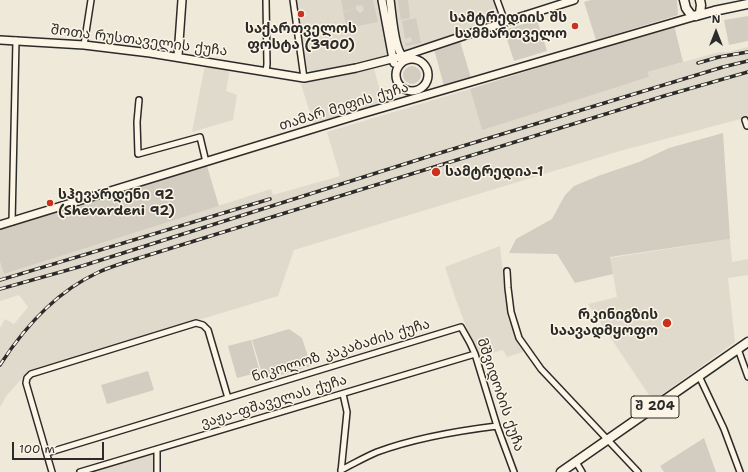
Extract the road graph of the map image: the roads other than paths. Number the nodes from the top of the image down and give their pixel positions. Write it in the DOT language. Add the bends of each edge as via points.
graph roads {
  1 [pos="91,0"];
  2 [pos="182,0"];
  3 [pos="266,0"];
  4 [pos="293,0"];
  5 [pos="382,0"];
  6 [pos="390,0"];
  7 [pos="497,0"];
  8 [pos="574,0"];
  9 [pos="684,0"];
  10 [pos="700,0"];
  11 [pos="748,4"];
  12 [pos="696,16"];
  13 [pos="505,22"];
  14 [pos="0,40"];
  15 [pos="16,40"];
  16 [pos="84,45"];
  17 [pos="178,56"];
  18 [pos="403,56"];
  19 [pos="392,59"];
  20 [pos="413,59"];
  21 [pos="397,68"];
  22 [pos="266,72"];
  23 [pos="304,78"];
  24 [pos="426,83"];
  25 [pos="407,91"];
  26 [pos="424,96"];
  27 [pos="139,100"];
  28 [pos="414,100"];
  29 [pos="745,120"];
  30 [pos="748,125"];
  31 [pos="206,162"];
  32 [pos="12,222"];
  33 [pos="0,225"];
  34 [pos="507,271"];
  35 [pos="461,327"];
  36 [pos="748,342"];
  37 [pos="738,349"];
  38 [pos="475,354"];
  39 [pos="699,376"];
  40 [pos="748,376"];
  41 [pos="343,394"];
  42 [pos="228,398"];
  43 [pos="497,426"];
  44 [pos="607,440"];
  45 [pos="158,449"];
  46 [pos="47,453"];
  47 [pos="576,462"];
  48 [pos="341,471"];
  49 [pos="52,472"];
  50 [pos="80,472"];
  51 [pos="157,472"];
  52 [pos="514,472"];
  53 [pos="561,472"];
  54 [pos="582,472"];
  55 [pos="638,472"];
  56 [pos="740,472"];
  1 -- 16 [label="street"];
  2 -- 17 [label="main road"];
  3 -- 22 [label="street"];
  4 -- 23 [label="street"];
  5 -- 19 [label="main road"];
  6 -- 18 [label="main road" via="397,44"];
  7 -- 13 [label="street"];
  8 -- 13 [label="main road, შოთა რუსთაველის ქუჩა"];
  9 -- 12 [label="main road" via="691,15"];
  10 -- 12 [label="main road" via="700,13"];
  11 -- 12 [label="main road"];
  12 -- 26 [label="main road, თამარ მეფის ქუჩა"];
  13 -- 18 [label="main road, შოთა რუსთაველის ქუჩა"];
  14 -- 15 [label="main road, შოთა რუსთაველის ქუჩა"];
  15 -- 16 [label="main road, შოთა რუსთაველის ქუჩა"];
  15 -- 32 [label="street"];
  16 -- 17 [label="main road, შოთა რუსთაველის ქუჩა"];
  17 -- 22 [label="main road, შოთა რუსთაველის ქუჩა"];
  18 -- 19 [label="main road, შოთა რუსთაველის ქუჩა"];
  18 -- 20 [label="main road"];
  19 -- 21 [label="main road"];
  19 -- 23 [label="main road, შოთა რუსთაველის ქუჩა"];
  20 -- 21 [label="main road" via="405,60"];
  20 -- 24 [label="main road" via="421,61 426,67"];
  21 -- 25 [label="main road" via="396,80 400,87"];
  22 -- 23 [label="main road, შოთა რუსთაველის ქუჩა"];
  24 -- 25 [label="main road" via="416,91"];
  24 -- 26 [label="main road"];
  25 -- 28 [label="main road"];
  26 -- 28 [label="main road, თამარ მეფის ქუჩა"];
  27 -- 31 [label="street" via="138,154 200,137"];
  28 -- 31 [label="main road, თამარ მეფის ქუჩა"];
  29 -- 30 [label="street"];
  31 -- 32 [label="main road, თამარ მეფის ქუჩა"];
  32 -- 33 [label="main road, თამარ მეფის ქუჩა"];
  34 -- 44 [label="street" via="511,312 519,338 541,369"];
  35 -- 38 [label="street, მშვიდობის ქუჩა"];
  35 -- 42 [label="street, ნიკოლოზ კაკაბაძის ქუჩა"];
  36 -- 37 [label="main road, შ 204"];
  37 -- 39 [label="main road, შ 204"];
  37 -- 40 [label="street"];
  38 -- 41 [label="street, ვაჟა-ფშაველას ქუჩა"];
  38 -- 43 [label="street, მშვიდობის ქუჩა"];
  39 -- 44 [label="main road, შ 204"];
  39 -- 56 [label="street" via="724,429"];
  41 -- 45 [label="street, ვაჟა-ფშაველას ქუჩა"];
  41 -- 48 [label="street" via="347,412"];
  42 -- 46 [label="street, ნიკოლოზ კაკაბაძის ქუჩა"];
  42 -- 46 [label="street" via="208,330 203,324 196,323 31,374 26,383"];
  43 -- 48 [label="street" via="415,440 376,452"];
  43 -- 52 [label="street, მშვიდობის ქუჩა"];
  44 -- 47 [label="main road, შ 204"];
  44 -- 55 [label="street"];
  45 -- 50 [label="street, ვაჟა-ფშაველას ქუჩა"];
  45 -- 51 [label="street"];
  46 -- 49 [label="street"];
  47 -- 53 [label="main road, შ 204"];
  47 -- 54 [label="street"];
}
